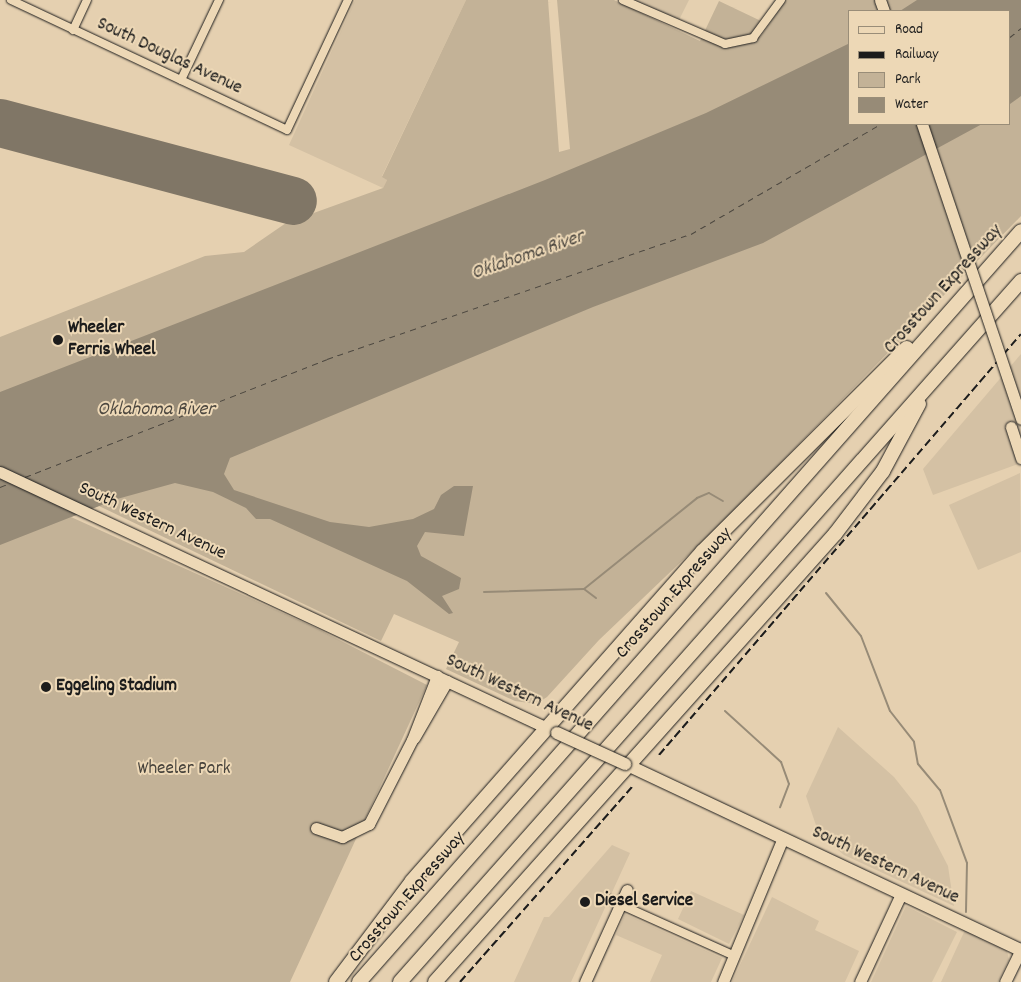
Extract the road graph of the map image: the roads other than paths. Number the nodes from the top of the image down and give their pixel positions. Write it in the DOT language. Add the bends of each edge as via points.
graph roads {
  1 [pos="11,0"];
  2 [pos="87,0"];
  3 [pos="219,0"];
  4 [pos="348,0"];
  5 [pos="623,0"];
  6 [pos="781,0"];
  7 [pos="74,30"];
  8 [pos="181,80"];
  9 [pos="922,125"];
  10 [pos="1021,231"];
  11 [pos="1021,281"];
  12 [pos="965,295"];
  13 [pos="929,386"];
  14 [pos="1021,419"];
  15 [pos="1016,425"];
  16 [pos="1021,458"];
  17 [pos="0,472"];
  18 [pos="442,679"];
  19 [pos="552,730"];
  20 [pos="627,765"];
  21 [pos="316,828"];
  22 [pos="784,838"];
  23 [pos="627,890"];
  24 [pos="901,894"];
  25 [pos="608,899"];
  26 [pos="620,904"];
  27 [pos="1021,949"];
  28 [pos="735,956"];
  29 [pos="336,982"];
  30 [pos="359,982"];
  31 [pos="400,982"];
  32 [pos="435,982"];
  33 [pos="585,982"];
  34 [pos="723,982"];
  35 [pos="860,982"];
  36 [pos="1006,982"];
  1 -- 7 [label="street, South Douglas Avenue"];
  2 -- 7 [label="street"];
  3 -- 8 [label="street"];
  4 -- 8 [label="street, South Douglas Avenue" via="287,130"];
  5 -- 6 [label="street" via="725,44 750,40"];
  7 -- 8 [label="street, South Douglas Avenue"];
  9 -- 14 [label="main road, bridge"];
  10 -- 12 [label="highway, Crosstown Expressway"];
  11 -- 13 [label="highway"];
  12 -- 19 [label="highway" via="857,394 741,512"];
  12 -- 30 [label="highway, Crosstown Expressway"];
  13 -- 20 [label="highway" via="882,471 840,527"];
  13 -- 31 [label="highway"];
  15 -- 16 [label="main road"];
  17 -- 18 [label="main road, South Western Avenue"];
  18 -- 19 [label="main road, South Western Avenue"];
  18 -- 21 [label="main road" via="426,724 412,740 369,824 342,837"];
  19 -- 20 [label="main road, South Western Avenue, bridge"];
  19 -- 29 [label="highway" via="412,881"];
  20 -- 22 [label="main road, South Western Avenue"];
  20 -- 32 [label="highway"];
  22 -- 24 [label="main road, South Western Avenue"];
  22 -- 28 [label="main road"];
  23 -- 26 [label="main road"];
  24 -- 27 [label="main road, South Western Avenue"];
  24 -- 35 [label="main road"];
  25 -- 26 [label="street"];
  26 -- 28 [label="street"];
  26 -- 33 [label="main road"];
  27 -- 36 [label="main road"];
  28 -- 34 [label="main road"];
}
